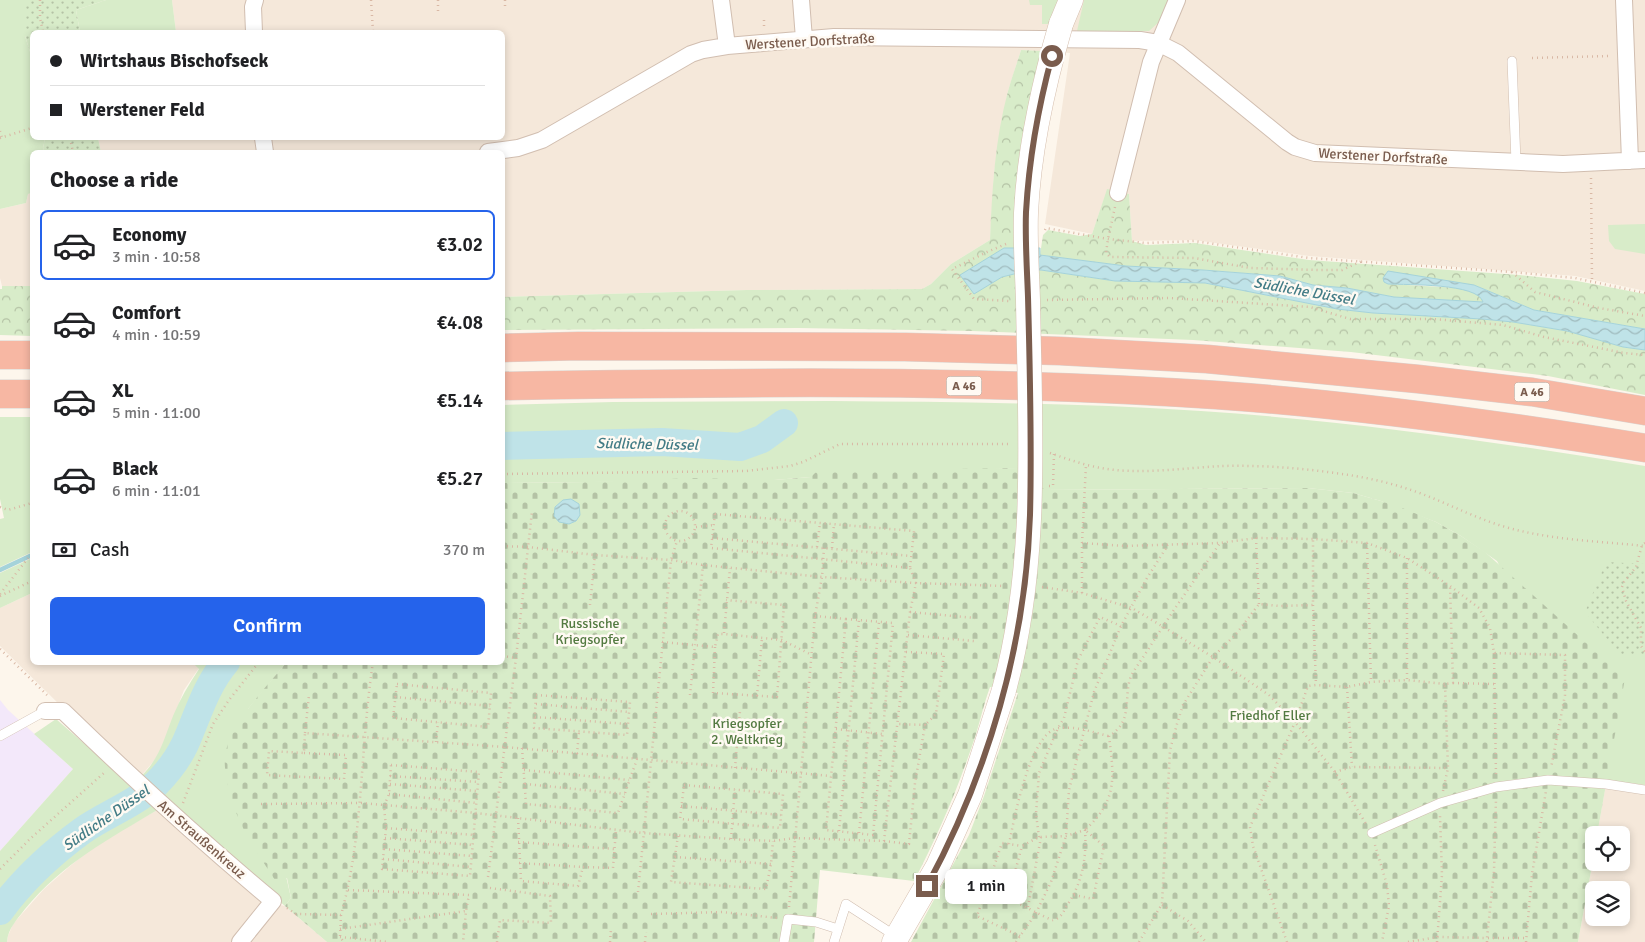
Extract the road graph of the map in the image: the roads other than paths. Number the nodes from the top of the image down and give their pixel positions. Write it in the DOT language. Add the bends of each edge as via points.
graph roads {
  1 [pos="255,0"];
  2 [pos="721,0"];
  3 [pos="801,0"];
  4 [pos="1071,0"];
  5 [pos="1177,0"];
  6 [pos="1624,0"];
  7 [pos="254,30"];
  8 [pos="804,39"];
  9 [pos="1158,43"];
  10 [pos="726,46"];
  11 [pos="1512,61"];
  12 [pos="503,150"];
  13 [pos="1638,160"];
  14 [pos="1516,162"];
  15 [pos="1118,193"];
  16 [pos="505,348"];
  17 [pos="30,354"];
  18 [pos="0,355"];
  19 [pos="505,386"];
  20 [pos="0,394"];
  21 [pos="30,394"];
  22 [pos="1645,411"];
  23 [pos="1645,448"];
  24 [pos="45,711"];
  25 [pos="0,736"];
  26 [pos="1645,790"];
  27 [pos="1372,833"];
  28 [pos="838,929"];
  29 [pos="895,939"];
  30 [pos="240,942"];
  31 [pos="784,942"];
  32 [pos="834,942"];
  1 -- 7 [label="street"];
  2 -- 10 [label="street"];
  3 -- 8 [label="street"];
  4 -- 29 [label="main road, bridge" via="1061,24 1041,100 1030,168 1026,237 1029,525 1022,607 1004,690 970,795 938,866"];
  5 -- 9 [label="street"];
  6 -- 13 [label="street" via="1626,55"];
  8 -- 9 [label="street, Werstener Dorfstraße" via="856,36 1140,40"];
  8 -- 10 [label="street, Werstener Dorfstraße"];
  9 -- 14 [label="street, Werstener Dorfstraße" via="1178,52 1278,136 1303,150"];
  9 -- 15 [label="street" via="1150,62"];
  10 -- 12 [label="street, Werstener Dorfstraße" via="691,54 542,140"];
  11 -- 14 [label="lane"];
  13 -- 14 [label="street, Werstener Dorfstraße"];
  16 -- 22 [label="highway, A 46" via="1060,350 1198,358 1418,379 1532,392"];
  17 -- 18 [label="highway"];
  19 -- 23 [label="highway, A 46" via="870,384 1217,395 1424,415"];
  20 -- 21 [label="highway"];
  24 -- 25 [label="lane"];
  24 -- 30 [label="street, Am Straußenkreuz" via="63,711 158,802 273,900"];
  26 -- 27 [label="lane" via="1548,780 1496,787 1440,803"];
  28 -- 29 [label="lane" via="846,904"];
  28 -- 31 [label="lane" via="816,922 788,919"];
  28 -- 32 [label="lane"];
}
